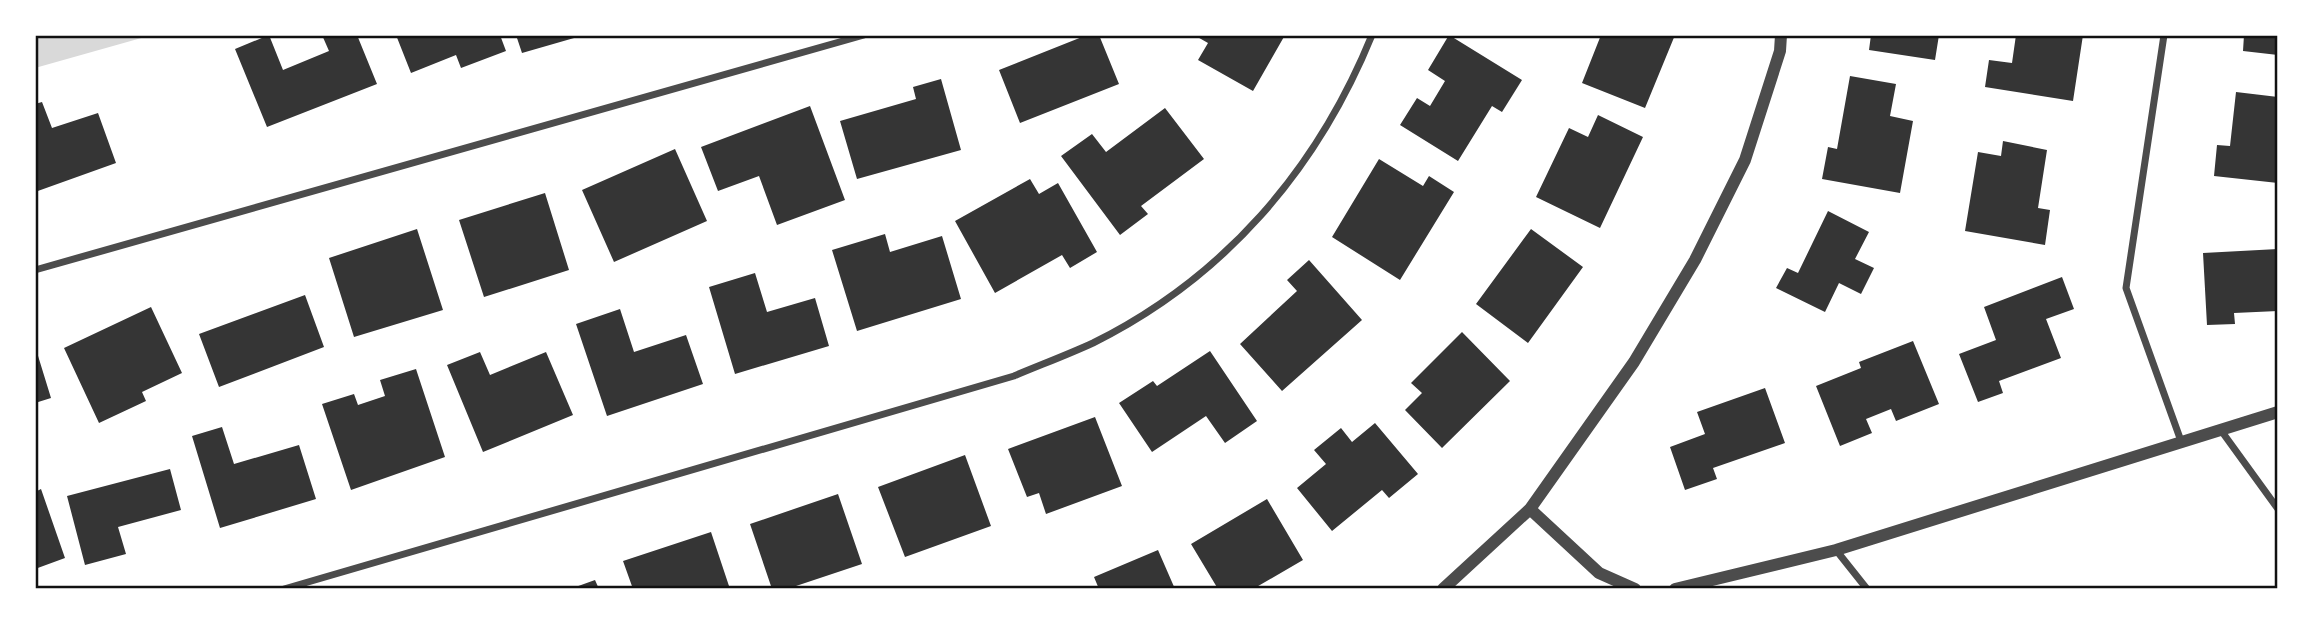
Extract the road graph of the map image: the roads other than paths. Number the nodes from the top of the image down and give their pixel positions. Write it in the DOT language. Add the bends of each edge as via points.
graph roads {
  1 [pos="864,35"];
  2 [pos="1372,35"];
  3 [pos="1781,35"];
  4 [pos="2164,35"];
  5 [pos="35,270"];
  6 [pos="2278,412"];
  7 [pos="2220,429"];
  8 [pos="2181,441"];
  9 [pos="1530,509"];
  10 [pos="2278,509"];
  11 [pos="1836,550"];
  12 [pos="284,589"];
  13 [pos="1443,589"];
  14 [pos="1635,589"];
  15 [pos="1675,589"];
  16 [pos="1867,589"];
  1 -- 5 [label="street"];
  2 -- 12 [label="street" via="1353,81 1309,155 1264,216 1203,271 1093,343 1014,376"];
  3 -- 9 [label="street" via="1745,160 1695,260 1634,362"];
  4 -- 8 [label="street" via="2126,288"];
  6 -- 7 [label="street"];
  7 -- 8 [label="street"];
  7 -- 10 [label="street"];
  8 -- 11 [label="street"];
  9 -- 13 [label="street"];
  9 -- 14 [label="street" via="1599,573"];
  11 -- 15 [label="street"];
  11 -- 16 [label="street"];
}
